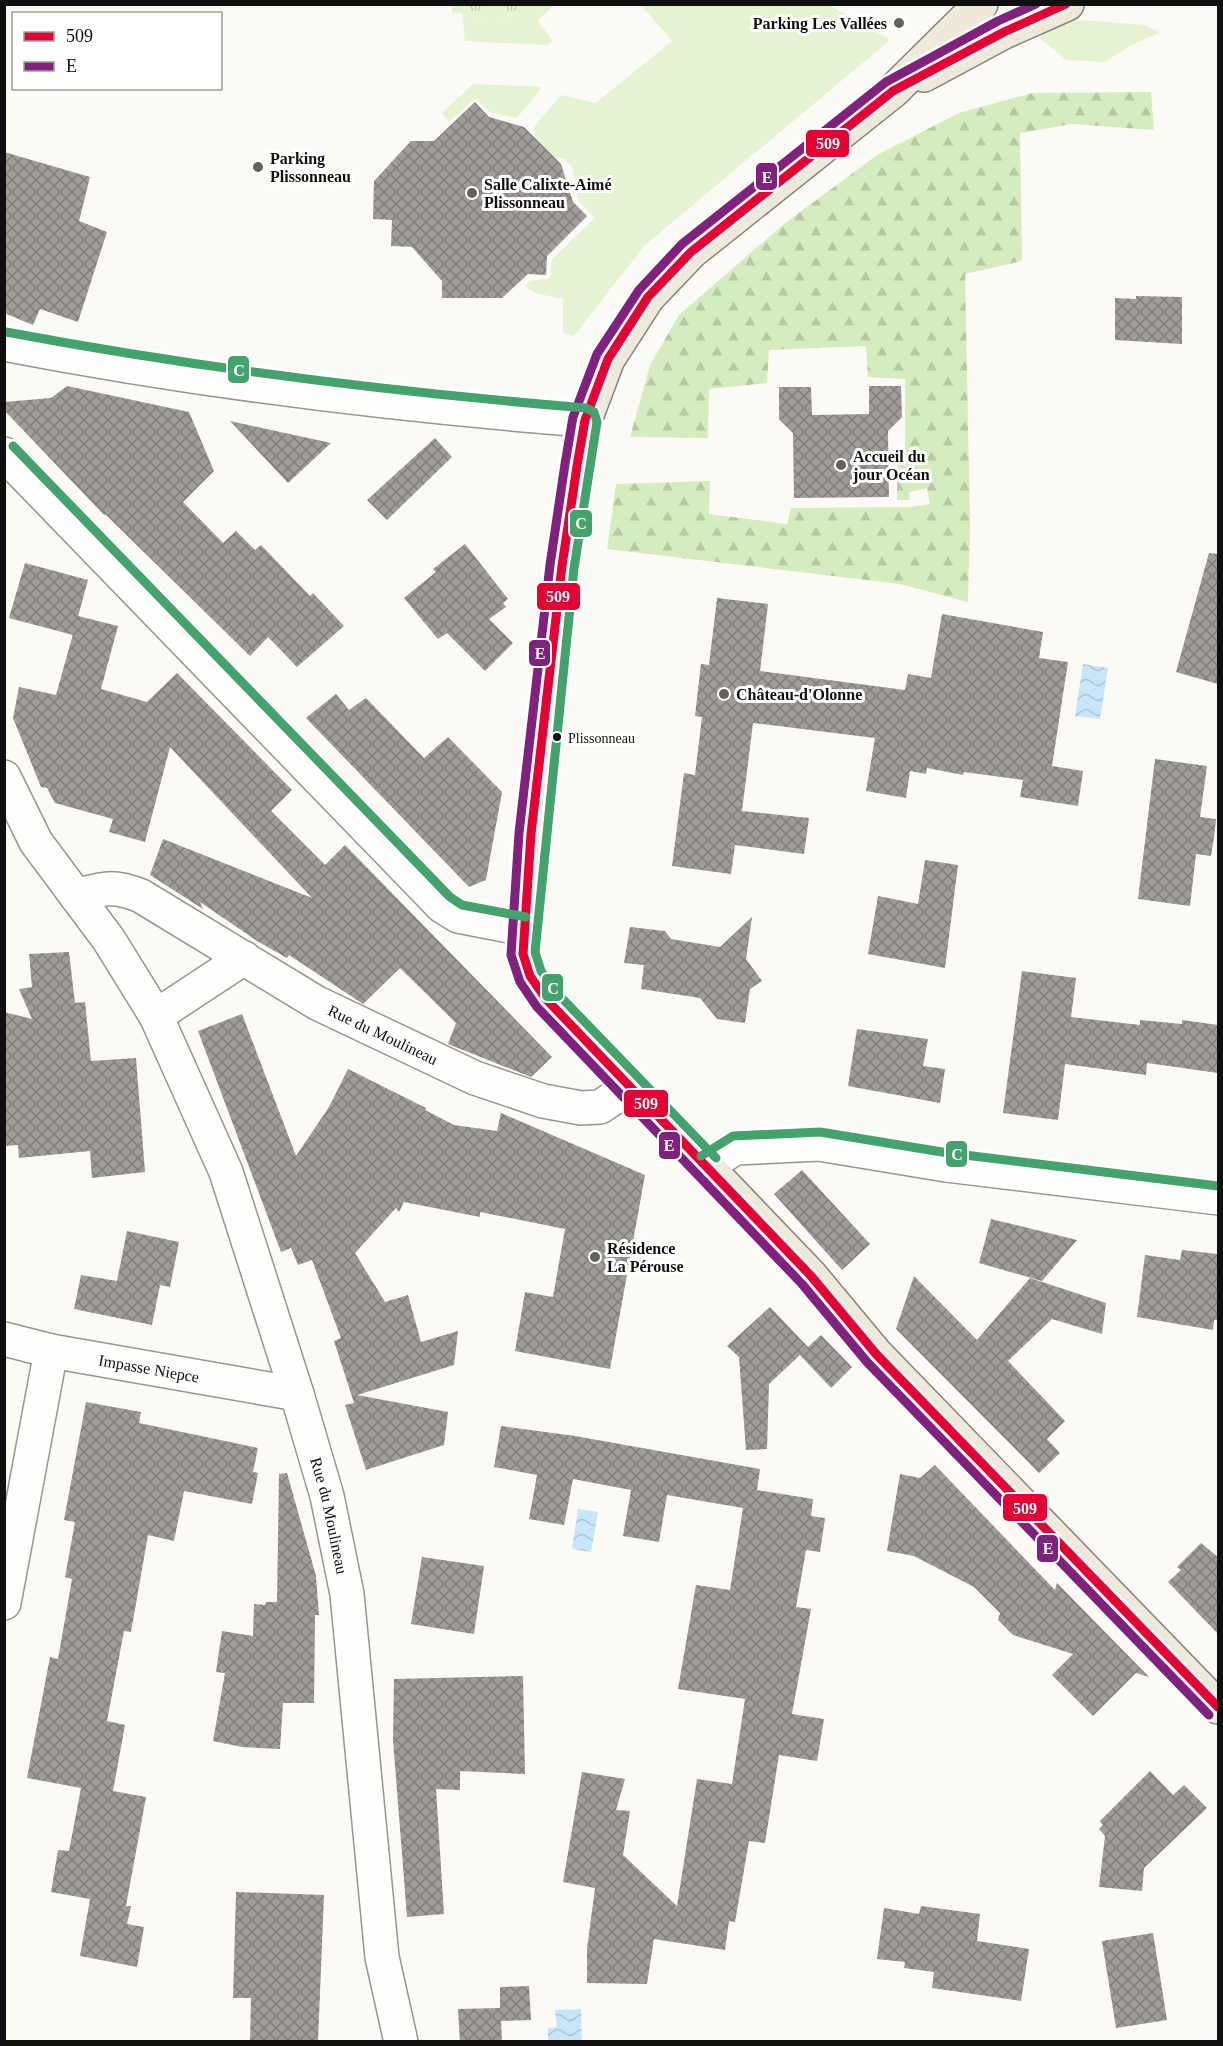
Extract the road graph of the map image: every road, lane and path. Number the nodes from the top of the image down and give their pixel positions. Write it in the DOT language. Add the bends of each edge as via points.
graph roads {
  1 [pos="981,4"];
  2 [pos="1067,4"];
  3 [pos="893,92"];
  4 [pos="4,344"];
  5 [pos="585,420"];
  6 [pos="4,454"];
  7 [pos="4,777"];
  8 [pos="76,896"];
  9 [pos="524,928"];
  10 [pos="244,958"];
  11 [pos="156,1016"];
  12 [pos="630,1087"];
  13 [pos="707,1166"];
  14 [pos="1218,1198"];
  15 [pos="4,1339"];
  16 [pos="51,1351"];
  17 [pos="297,1394"];
  18 [pos="4,1603"];
  19 [pos="1218,1707"];
  20 [pos="401,2042"];
  1 -- 3 [label="main road"];
  2 -- 3 [label="main road" via="1004,32"];
  3 -- 5 [label="main road" via="714,232 648,297 608,358"];
  4 -- 5 [label="street" via="116,366 224,381"];
  5 -- 9 [label="main road" via="560,577"];
  6 -- 9 [label="street" via="442,906 458,916"];
  7 -- 8 [label="street, Rue du Moulineau" via="36,842"];
  8 -- 10 [label="street, Rue du Moulineau" via="120,887 169,910"];
  8 -- 11 [label="street, Rue du Moulineau"];
  9 -- 12 [label="main road" via="523,954 530,976 546,999"];
  10 -- 11 [label="street"];
  10 -- 12 [label="street, Rue du Moulineau" via="317,1003 475,1078 543,1101 600,1107"];
  11 -- 17 [label="street, Rue du Moulineau" via="225,1172"];
  12 -- 13 [label="main road"];
  13 -- 14 [label="street" via="735,1148 819,1144 946,1165"];
  13 -- 19 [label="main road" via="811,1276 876,1354"];
  15 -- 16 [label="street, Impasse Niepce"];
  16 -- 17 [label="street, Impasse Niepce"];
  16 -- 18 [label="street"];
  17 -- 20 [label="street, Rue du Moulineau" via="327,1496 347,1594 382,1957"];
}
